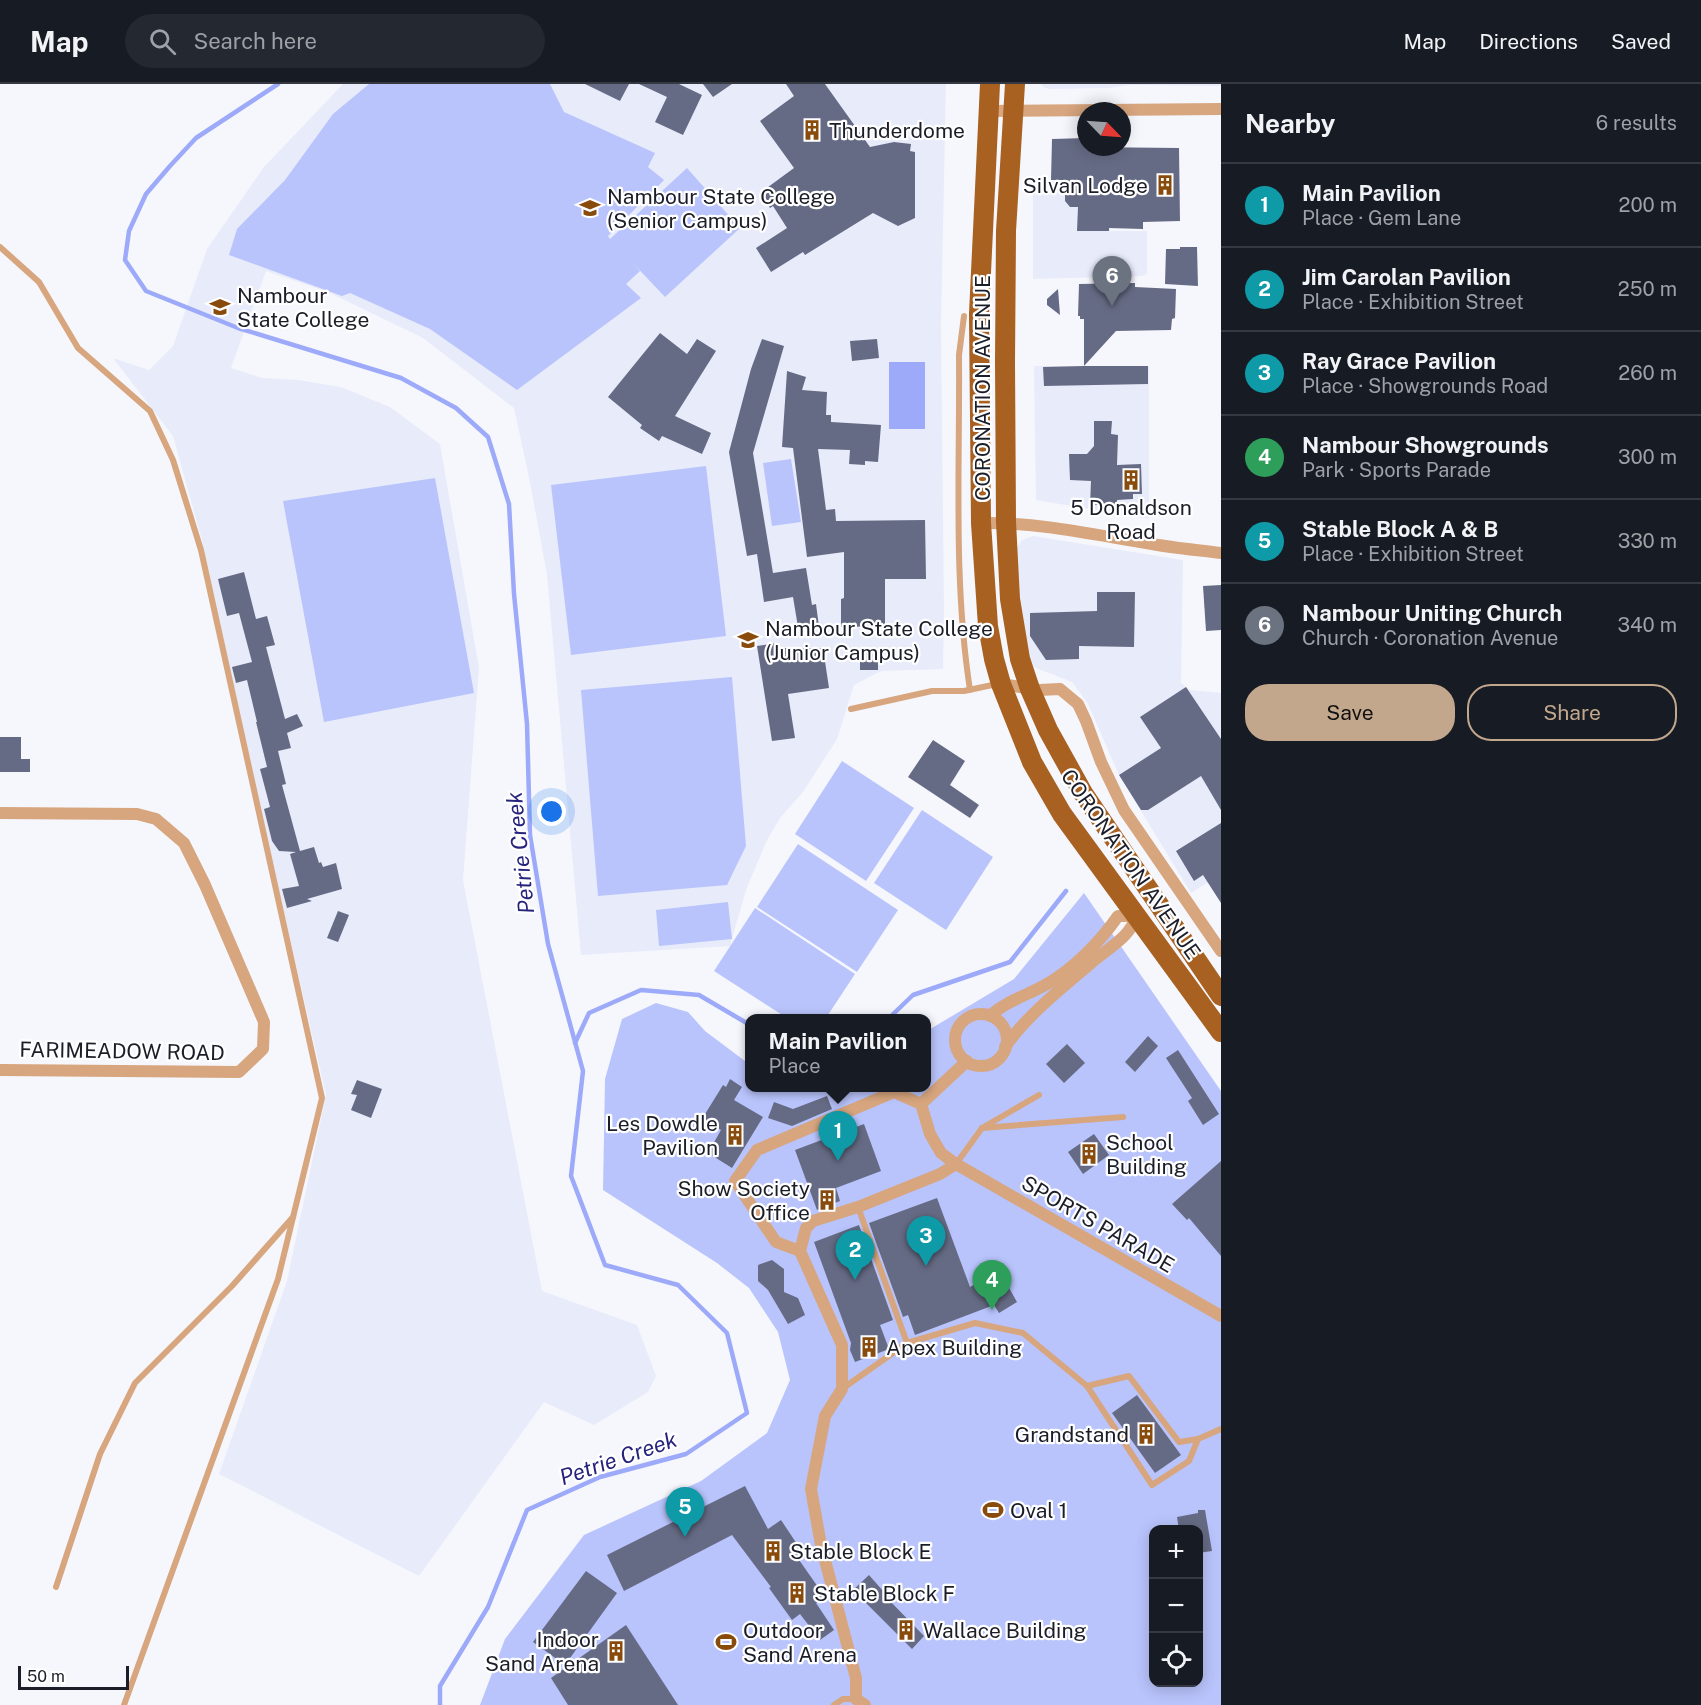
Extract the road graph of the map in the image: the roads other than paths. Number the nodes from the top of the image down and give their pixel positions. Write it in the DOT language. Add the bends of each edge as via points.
graph roads {
  1 [pos="990,84"];
  2 [pos="1015,84"];
  3 [pos="1221,109"];
  4 [pos="987,111"];
  5 [pos="1013,112"];
  6 [pos="0,247"];
  7 [pos="964,316"];
  8 [pos="1006,522"];
  9 [pos="981,523"];
  10 [pos="1221,553"];
  11 [pos="1001,684"];
  12 [pos="1030,689"];
  13 [pos="970,690"];
  14 [pos="851,709"];
  15 [pos="0,813"];
  16 [pos="1157,901"];
  17 [pos="1137,916"];
  18 [pos="1221,951"];
  19 [pos="1221,996"];
  20 [pos="990,1016"];
  21 [pos="1221,1032"];
  22 [pos="1005,1047"];
  23 [pos="967,1061"];
  24 [pos="0,1070"];
  25 [pos="1039,1095"];
  26 [pos="921,1104"];
  27 [pos="1123,1116"];
  28 [pos="982,1128"];
  29 [pos="956,1164"];
  30 [pos="858,1207"];
  31 [pos="293,1217"];
  32 [pos="800,1251"];
  33 [pos="1221,1316"];
  34 [pos="907,1343"];
  35 [pos="1087,1386"];
  36 [pos="842,1389"];
  37 [pos="1221,1429"];
  38 [pos="1198,1439"];
  39 [pos="56,1587"];
  40 [pos="860,1702"];
  41 [pos="124,1705"];
  42 [pos="834,1705"];
  1 -- 4 [label="main road, CORONATION AVENUE"];
  2 -- 5 [label="main road, CORONATION AVENUE"];
  3 -- 5 [label="street"];
  4 -- 5 [label="street"];
  4 -- 9 [label="main road, CORONATION AVENUE" via="979,314"];
  5 -- 8 [label="main road, CORONATION AVENUE" via="1006,231"];
  6 -- 31 [label="lane" via="39,282 78,348 150,411 173,460 200,545 322,1098"];
  7 -- 13 [label="lane" via="959,355 961,602"];
  8 -- 9 [label="street"];
  8 -- 10 [label="street"];
  8 -- 12 [label="main road, CORONATION AVENUE" via="1010,599 1020,659"];
  9 -- 11 [label="main road, CORONATION AVENUE" via="988,626"];
  11 -- 12 [label="street, CORONATION AVENUE"];
  11 -- 13 [label="lane"];
  11 -- 17 [label="main road, CORONATION AVENUE" via="1032,762 1062,814"];
  12 -- 16 [label="main road, CORONATION AVENUE" via="1083,793"];
  12 -- 18 [label="street, CORONATION AVENUE" via="1060,689 1078,704 1124,810"];
  13 -- 14 [label="lane" via="932,691"];
  15 -- 24 [label="street, FARIMEADOW ROAD" via="136,814 156,819 184,843 264,1022 263,1049 239,1072"];
  16 -- 17 [label="street"];
  16 -- 19 [label="main road, CORONATION AVENUE"];
  17 -- 20 [label="street" via="1118,916 1073,965 1048,984 998,1008"];
  17 -- 21 [label="main road, CORONATION AVENUE"];
  17 -- 22 [label="street" via="1131,931 1018,1028"];
  20 -- 22 [label="street" via="1002,1024"];
  20 -- 23 [label="street" via="973,1015 956,1032 956,1049"];
  22 -- 23 [label="street" via="990,1064 974,1065"];
  23 -- 26 [label="street"];
  25 -- 28 [label="lane"];
  26 -- 29 [label="street, SPORTS PARADE" via="930,1134 941,1153"];
  26 -- 32 [label="street" via="894,1092 757,1150 735,1181 776,1242"];
  27 -- 28 [label="lane"];
  28 -- 29 [label="lane"];
  29 -- 30 [label="street"];
  29 -- 33 [label="street, SPORTS PARADE"];
  30 -- 32 [label="street" via="813,1221 806,1228"];
  30 -- 34 [label="lane"];
  31 -- 39 [label="lane" via="232,1286 135,1383 100,1454"];
  31 -- 41 [label="lane" via="278,1280"];
  32 -- 36 [label="street" via="842,1345"];
  34 -- 35 [label="lane" via="975,1323 1023,1333"];
  34 -- 36 [label="lane"];
  35 -- 38 [label="lane" via="1129,1376 1179,1442"];
  35 -- 38 [label="lane" via="1152,1485 1189,1461"];
  36 -- 40 [label="street" via="825,1416 811,1489"];
  37 -- 38 [label="lane"];
  40 -- 42 [label="lane" via="843,1699"];
}
